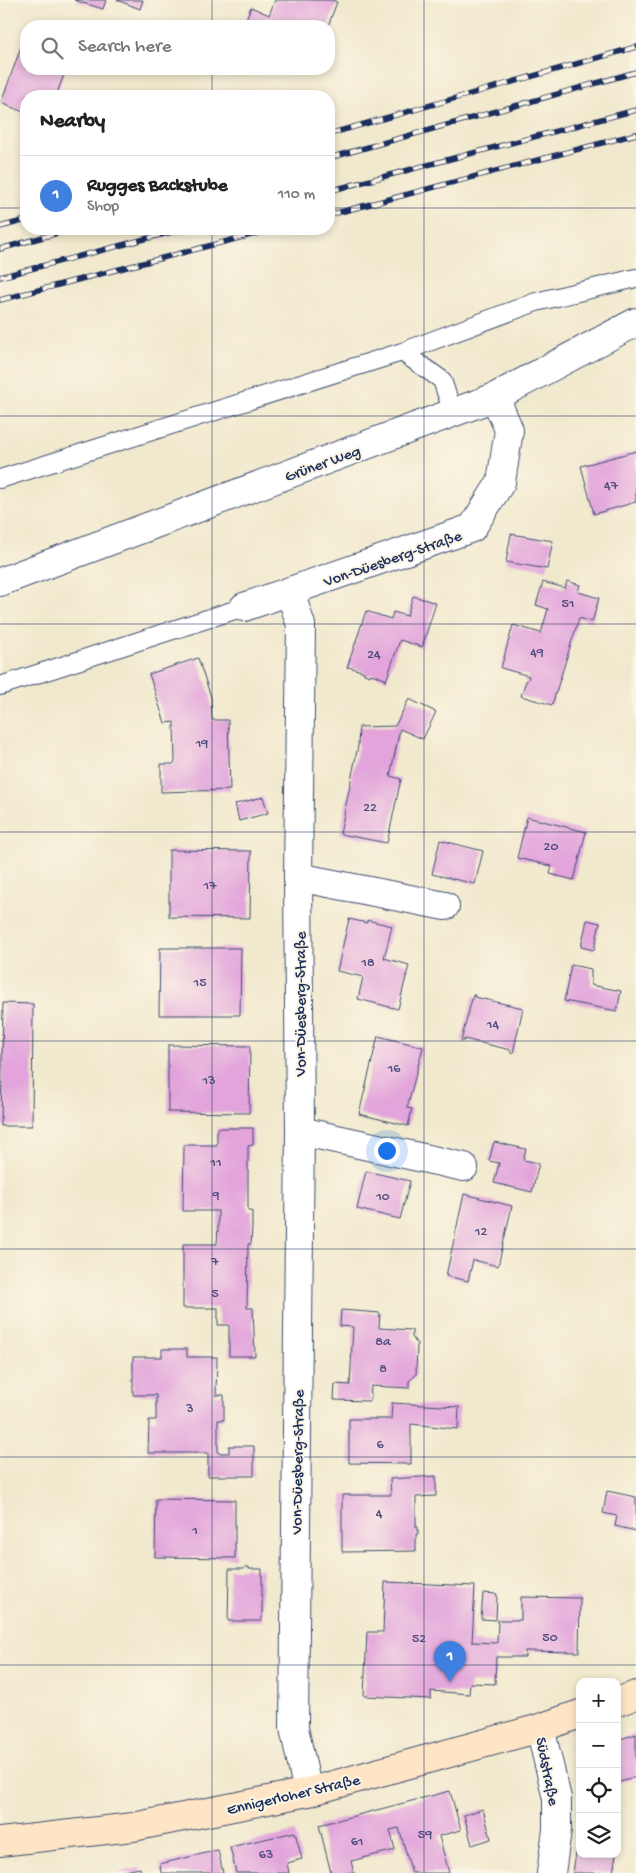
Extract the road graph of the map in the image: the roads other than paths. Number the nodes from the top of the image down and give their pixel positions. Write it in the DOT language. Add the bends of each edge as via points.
graph roads {
  1 [pos="636,278"];
  2 [pos="636,322"];
  3 [pos="402,352"];
  4 [pos="495,397"];
  5 [pos="453,413"];
  6 [pos="0,479"];
  7 [pos="0,582"];
  8 [pos="290,592"];
  9 [pos="244,607"];
  10 [pos="0,686"];
  11 [pos="298,877"];
  12 [pos="445,906"];
  13 [pos="300,1131"];
  14 [pos="464,1167"];
  15 [pos="636,1696"];
  16 [pos="621,1701"];
  17 [pos="576,1715"];
  18 [pos="540,1728"];
  19 [pos="308,1792"];
  20 [pos="0,1842"];
  21 [pos="551,1873"];
  1 -- 3 [label="lane" via="536,302"];
  2 -- 4 [label="street, Grüner Weg"];
  3 -- 5 [label="lane" via="442,380"];
  3 -- 6 [label="lane"];
  4 -- 5 [label="street, Grüner Weg"];
  4 -- 8 [label="street, Von-Düesberg-Straße" via="509,430 501,482 472,528"];
  5 -- 7 [label="street, Grüner Weg"];
  8 -- 9 [label="street, Von-Düesberg-Straße"];
  8 -- 11 [label="street, Von-Düesberg-Straße" via="301,625"];
  9 -- 10 [label="lane"];
  11 -- 12 [label="street"];
  11 -- 13 [label="street, Von-Düesberg-Straße"];
  13 -- 14 [label="street"];
  13 -- 19 [label="street, Von-Düesberg-Straße" via="294,1728"];
  15 -- 16 [label="main road"];
  17 -- 18 [label="main road, Ennigerloher Straße"];
  18 -- 19 [label="main road, Ennigerloher Straße"];
  18 -- 21 [label="street, Südstraße" via="557,1798 557,1830"];
  19 -- 20 [label="main road, Ennigerloher Straße" via="133,1827"];
}
